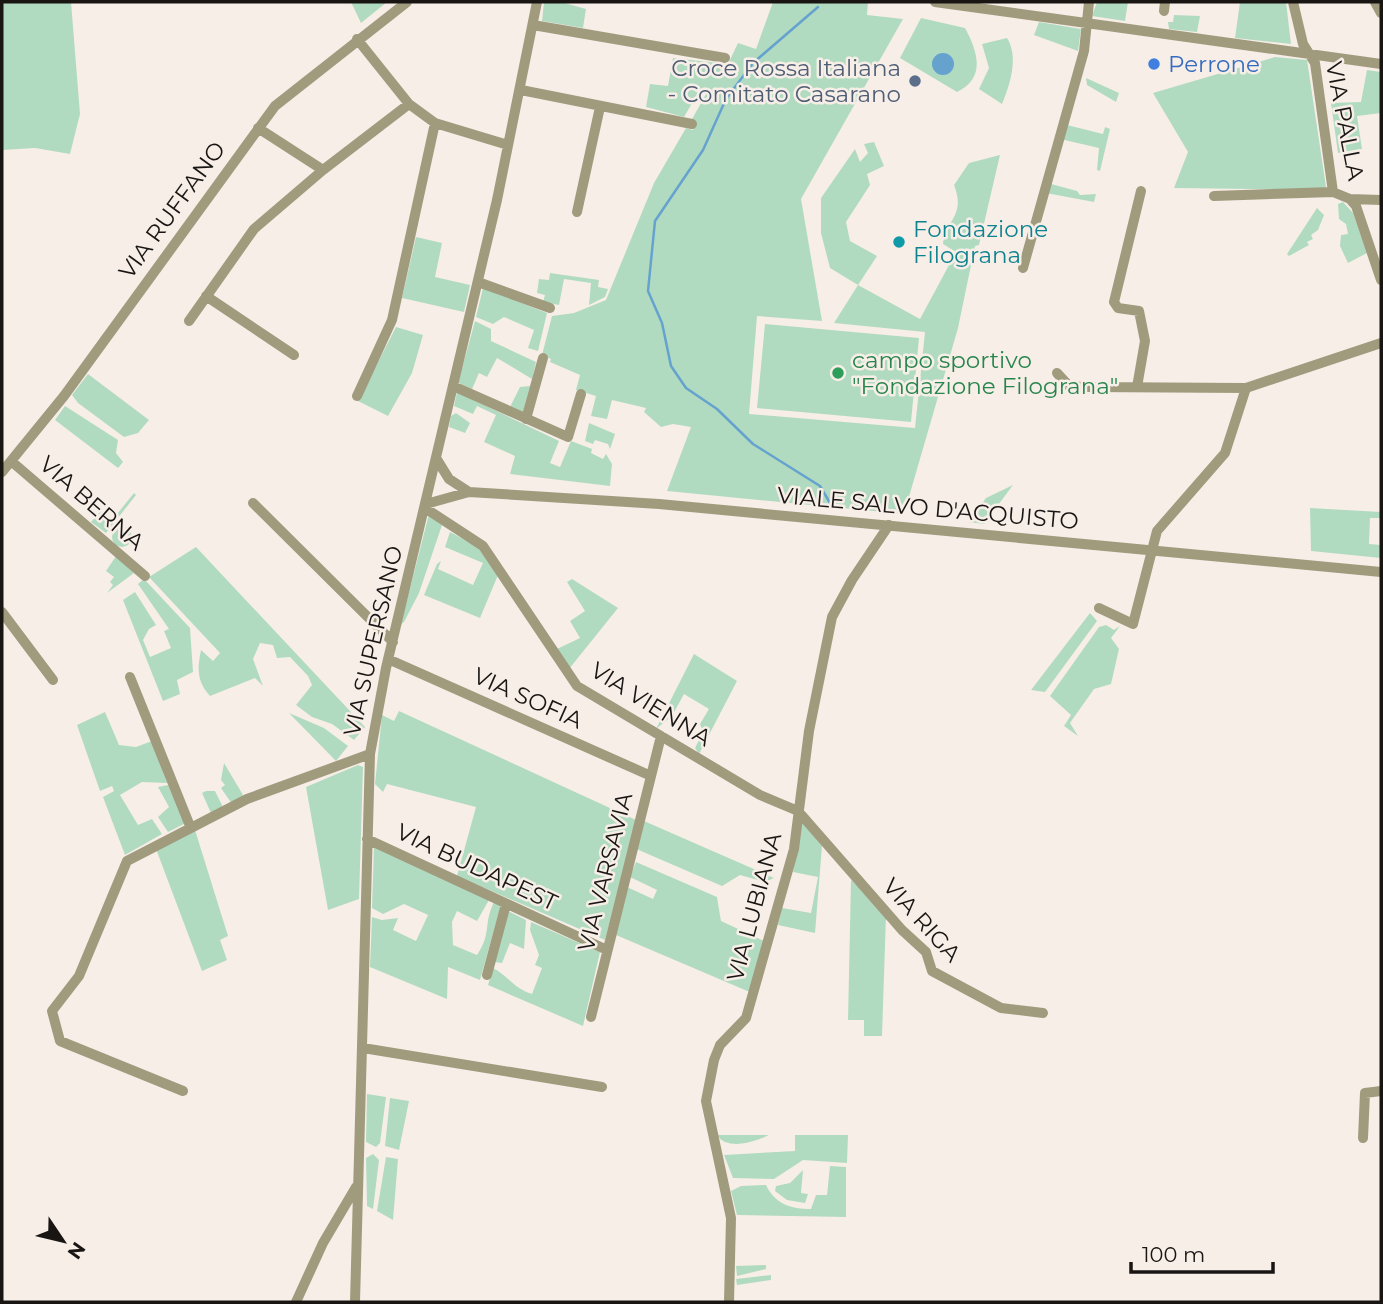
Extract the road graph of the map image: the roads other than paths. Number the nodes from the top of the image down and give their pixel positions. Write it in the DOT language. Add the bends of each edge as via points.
graph roads {
  1 [pos="407,2"];
  2 [pos="537,2"];
  3 [pos="934,2"];
  4 [pos="1021,2"];
  5 [pos="1089,2"];
  6 [pos="1293,2"];
  7 [pos="1375,2"];
  8 [pos="1015,13"];
  9 [pos="1381,13"];
  10 [pos="1087,21"];
  11 [pos="533,25"];
  12 [pos="357,39"];
  13 [pos="1308,52"];
  14 [pos="726,58"];
  15 [pos="1381,64"];
  16 [pos="521,90"];
  17 [pos="409,103"];
  18 [pos="600,107"];
  19 [pos="435,123"];
  20 [pos="692,124"];
  21 [pos="258,128"];
  22 [pos="508,145"];
  23 [pos="323,170"];
  24 [pos="1141,191"];
  25 [pos="1334,192"];
  26 [pos="1214,196"];
  27 [pos="1350,199"];
  28 [pos="1381,200"];
  29 [pos="577,212"];
  30 [pos="1023,268"];
  31 [pos="1381,280"];
  32 [pos="478,282"];
  33 [pos="206,296"];
  34 [pos="550,308"];
  35 [pos="189,321"];
  36 [pos="1381,343"];
  37 [pos="293,355"];
  38 [pos="543,358"];
  39 [pos="1057,373"];
  40 [pos="453,386"];
  41 [pos="1137,387"];
  42 [pos="1246,388"];
  43 [pos="581,394"];
  44 [pos="357,396"];
  45 [pos="526,419"];
  46 [pos="436,458"];
  47 [pos="11,461"];
  48 [pos="2,472"];
  49 [pos="469,492"];
  50 [pos="253,503"];
  51 [pos="426,506"];
  52 [pos="889,525"];
  53 [pos="1152,550"];
  54 [pos="1381,572"];
  55 [pos="145,576"];
  56 [pos="1099,608"];
  57 [pos="2,612"];
  58 [pos="393,642"];
  59 [pos="388,659"];
  60 [pos="130,677"];
  61 [pos="53,680"];
  62 [pos="661,736"];
  63 [pos="370,754"];
  64 [pos="651,776"];
  65 [pos="798,811"];
  66 [pos="190,826"];
  67 [pos="367,839"];
  68 [pos="506,904"];
  69 [pos="607,950"];
  70 [pos="487,975"];
  71 [pos="1043,1013"];
  72 [pos="591,1017"];
  73 [pos="363,1048"];
  74 [pos="602,1087"];
  75 [pos="183,1091"];
  76 [pos="1381,1091"];
  77 [pos="1363,1138"];
  78 [pos="358,1185"];
  79 [pos="296,1302"];
  80 [pos="355,1302"];
  81 [pos="729,1302"];
  1 -- 12 [label="street, VIA RUFFANO"];
  2 -- 11 [label="street, VIA SUPERSANO"];
  3 -- 8 [label="street"];
  4 -- 8 [label="street"];
  5 -- 10 [label="street"];
  6 -- 13 [label="street, VIA PALLA"];
  7 -- 9 [label="street"];
  8 -- 10 [label="street"];
  10 -- 13 [label="street"];
  10 -- 30 [label="street" via="1084,51"];
  11 -- 14 [label="street"];
  11 -- 16 [label="street, VIA SUPERSANO"];
  12 -- 17 [label="street"];
  12 -- 21 [label="street, VIA RUFFANO" via="275,106"];
  13 -- 15 [label="street"];
  13 -- 25 [label="street, VIA PALLA" via="1315,63"];
  16 -- 18 [label="street"];
  16 -- 22 [label="street, VIA SUPERSANO"];
  17 -- 19 [label="street"];
  17 -- 23 [label="street"];
  18 -- 20 [label="street"];
  18 -- 29 [label="street"];
  19 -- 22 [label="street"];
  19 -- 44 [label="street" via="391,320"];
  21 -- 23 [label="street"];
  21 -- 47 [label="street, VIA RUFFANO" via="64,396"];
  22 -- 32 [label="street, VIA SUPERSANO"];
  23 -- 33 [label="street" via="254,229"];
  24 -- 41 [label="street" via="1114,302 1118,308 1139,311 1145,341"];
  25 -- 26 [label="street"];
  25 -- 27 [label="street, VIA PALLA"];
  27 -- 28 [label="street"];
  27 -- 31 [label="street, VIA PALLA"];
  32 -- 34 [label="street"];
  32 -- 40 [label="street, VIA SUPERSANO"];
  33 -- 35 [label="street"];
  33 -- 37 [label="street"];
  36 -- 42 [label="street"];
  38 -- 45 [label="street"];
  39 -- 41 [label="street" via="1069,386"];
  40 -- 45 [label="street"];
  40 -- 46 [label="street, VIA SUPERSANO"];
  41 -- 42 [label="street"];
  42 -- 53 [label="street" via="1225,453 1157,531"];
  43 -- 45 [label="street" via="568,437"];
  46 -- 49 [label="street" via="449,479"];
  46 -- 51 [label="street, VIA SUPERSANO"];
  47 -- 48 [label="street, VIA RUFFANO"];
  47 -- 55 [label="street, VIA BERNA"];
  49 -- 51 [label="street, VIALE SALVO D'ACQUISTO"];
  49 -- 52 [label="street, VIALE SALVO D'ACQUISTO"];
  50 -- 58 [label="street"];
  51 -- 58 [label="street, VIA SUPERSANO"];
  51 -- 62 [label="street, VIA VIENNA" via="483,546 577,686"];
  52 -- 53 [label="street, VIALE SALVO D'ACQUISTO"];
  52 -- 65 [label="street, VIA LUBIANA" via="832,617"];
  53 -- 54 [label="street, VIALE SALVO D'ACQUISTO"];
  53 -- 56 [label="street" via="1133,624"];
  57 -- 61 [label="street"];
  58 -- 59 [label="street, VIA SUPERSANO"];
  59 -- 63 [label="street, VIA SUPERSANO"];
  59 -- 64 [label="street, VIA SOFIA"];
  60 -- 66 [label="street"];
  62 -- 64 [label="street, VIA VARSAVIA"];
  62 -- 65 [label="street, VIA VIENNA" via="760,795"];
  63 -- 66 [label="street" via="247,799"];
  63 -- 67 [label="street, VIA SUPERSANO"];
  64 -- 69 [label="street, VIA VARSAVIA"];
  65 -- 71 [label="street, VIA RIGA" via="926,952 932,971 1000,1008"];
  65 -- 81 [label="street, VIA LUBIANA" via="794,849 746,1018 720,1045 706,1101 731,1219"];
  66 -- 75 [label="street" via="127,861 83,968 52,1011 63,1043"];
  67 -- 68 [label="street, VIA BUDAPEST"];
  67 -- 73 [label="street, VIA SUPERSANO"];
  68 -- 69 [label="street, VIA BUDAPEST"];
  68 -- 70 [label="street"];
  69 -- 72 [label="street, VIA VARSAVIA"];
  73 -- 74 [label="street"];
  73 -- 78 [label="street, VIA SUPERSANO"];
  76 -- 77 [label="street" via="1365,1093"];
  78 -- 79 [label="street" via="323,1243"];
  78 -- 80 [label="street, VIA SUPERSANO"];
}
